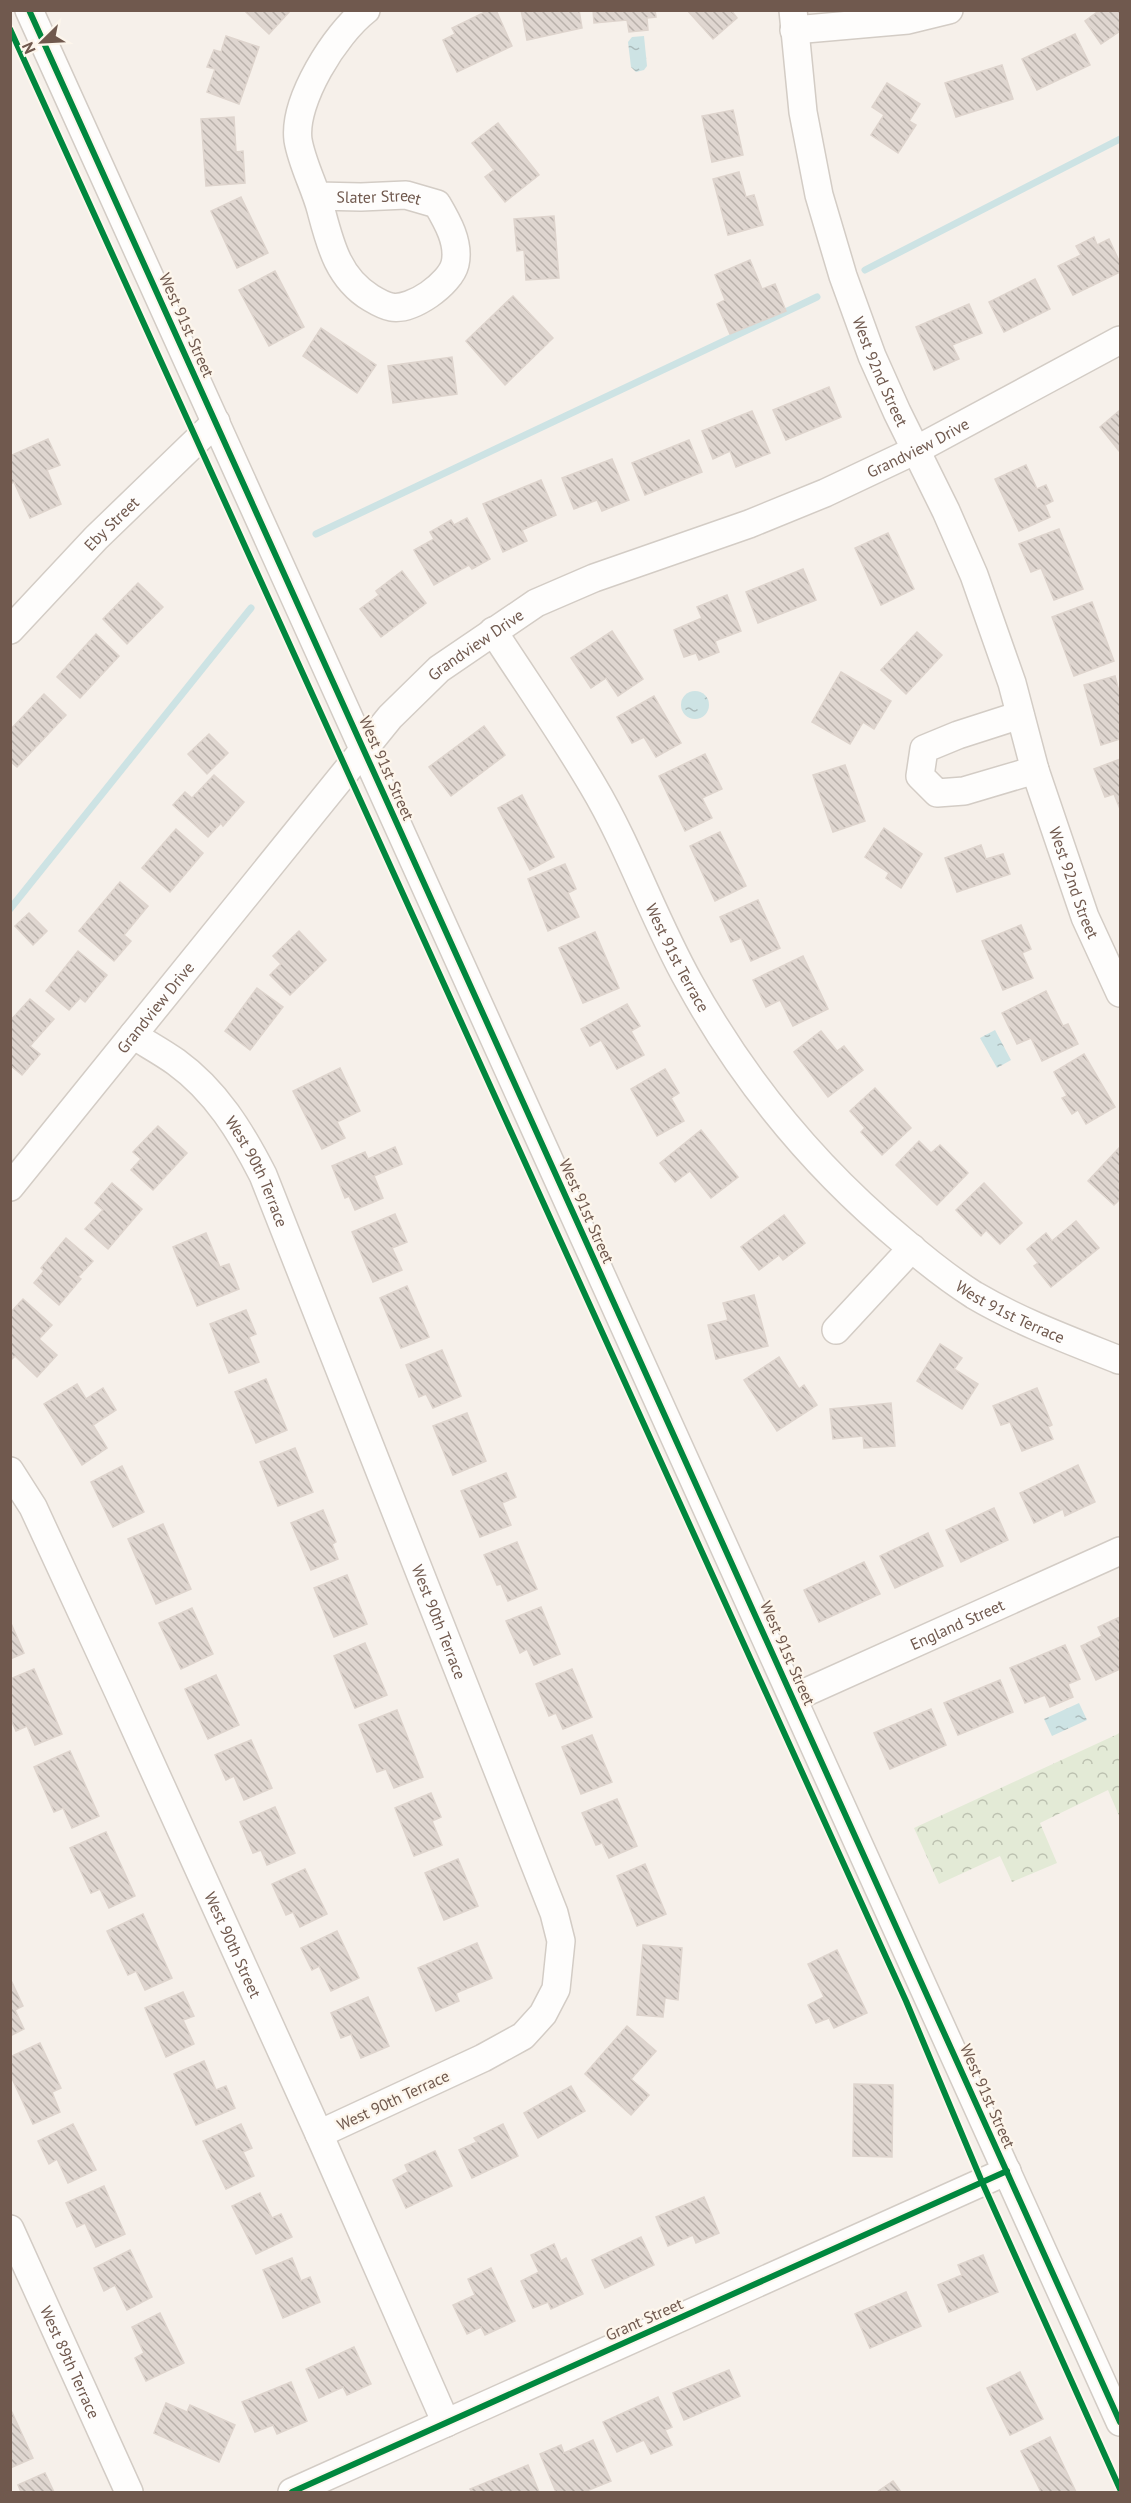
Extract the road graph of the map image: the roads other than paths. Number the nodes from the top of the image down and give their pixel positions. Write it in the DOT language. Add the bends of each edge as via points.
graph roads {
  1 [pos="29,10"];
  2 [pos="366,10"];
  3 [pos="949,10"];
  4 [pos="794,20"];
  5 [pos="317,196"];
  6 [pos="1120,340"];
  7 [pos="216,422"];
  8 [pos="916,450"];
  9 [pos="11,625"];
  10 [pos="493,631"];
  11 [pos="1020,715"];
  12 [pos="364,749"];
  13 [pos="1035,770"];
  14 [pos="1120,993"];
  15 [pos="133,1035"];
  16 [pos="10,1187"];
  17 [pos="912,1248"];
  18 [pos="836,1330"];
  19 [pos="1120,1361"];
  20 [pos="10,1472"];
  21 [pos="1120,1551"];
  22 [pos="793,1698"];
  23 [pos="320,2134"];
  24 [pos="1007,2170"];
  25 [pos="10,2229"];
  26 [pos="1120,2422"];
  27 [pos="446,2423"];
  28 [pos="129,2493"];
  29 [pos="292,2493"];
  1 -- 7 [label="street, West 91st Street"];
  2 -- 5 [label="street, Slater Street" via="339,36 322,60 301,116 298,139"];
  3 -- 4 [label="street" via="908,20"];
  4 -- 8 [label="street, West 92nd Street" via="803,112 819,195 872,356"];
  5 -- 5 [label="street, Slater Street" via="331,249 343,274 370,297 392,308 419,301 444,285 455,263 454,241 453,230 438,204 406,195"];
  6 -- 8 [label="street, Grandview Drive"];
  7 -- 9 [label="street, Eby Street"];
  7 -- 12 [label="street, West 91st Street"];
  8 -- 10 [label="street, Grandview Drive" via="771,515 594,578 536,603"];
  8 -- 11 [label="street, West 92nd Street" via="974,575"];
  10 -- 12 [label="street, Grandview Drive" via="439,669"];
  10 -- 17 [label="street, West 91st Terrace" via="593,786 688,981 735,1058 782,1121 841,1187"];
  11 -- 13 [label="street, West 92nd Street"];
  11 -- 13 [label="street" via="924,749 920,776 937,793 964,791"];
  12 -- 15 [label="street, Grandview Drive"];
  12 -- 22 [label="street, West 91st Street"];
  13 -- 14 [label="street, West 92nd Street" via="1085,917"];
  15 -- 16 [label="street, Grandview Drive"];
  15 -- 23 [label="street, West 90th Terrace" via="177,1063 216,1099 243,1135 263,1175 554,1913 561,1941 556,1989 543,2014 523,2036"];
  17 -- 18 [label="street"];
  17 -- 19 [label="street, West 91st Terrace" via="973,1294 1025,1323"];
  20 -- 23 [label="street, West 90th Street" via="33,1507"];
  21 -- 22 [label="street, England Street"];
  22 -- 24 [label="street, West 91st Street"];
  23 -- 27 [label="street, West 90th Street"];
  24 -- 26 [label="street, West 91st Street"];
  24 -- 27 [label="street, Grant Street"];
  25 -- 28 [label="street, West 89th Terrace"];
  27 -- 29 [label="street, Grant Street"];
}
